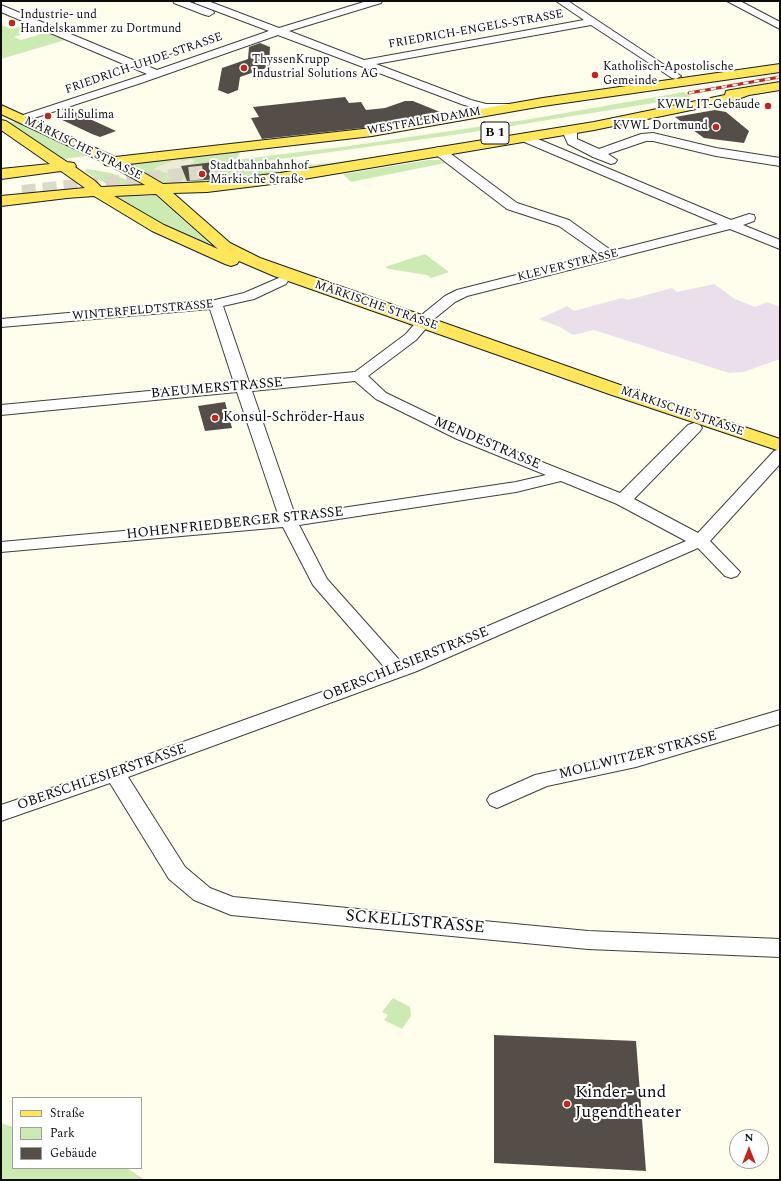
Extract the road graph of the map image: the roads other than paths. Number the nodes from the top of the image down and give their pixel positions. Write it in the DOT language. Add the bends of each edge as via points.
graph roads {
  1 [pos="178,1"];
  2 [pos="198,1"];
  3 [pos="377,1"];
  4 [pos="561,1"];
  5 [pos="732,1"];
  6 [pos="1,8"];
  7 [pos="592,22"];
  8 [pos="780,26"];
  9 [pos="273,33"];
  10 [pos="364,63"];
  11 [pos="780,68"];
  12 [pos="758,72"];
  13 [pos="157,74"];
  14 [pos="676,76"];
  15 [pos="780,86"];
  16 [pos="745,92"];
  17 [pos="508,107"];
  18 [pos="1,109"];
  19 [pos="456,117"];
  20 [pos="21,119"];
  21 [pos="1,123"];
  22 [pos="570,130"];
  23 [pos="55,133"];
  24 [pos="526,138"];
  25 [pos="29,143"];
  26 [pos="439,151"];
  27 [pos="203,152"];
  28 [pos="595,154"];
  29 [pos="238,155"];
  30 [pos="578,159"];
  31 [pos="303,160"];
  32 [pos="114,162"];
  33 [pos="780,162"];
  34 [pos="625,166"];
  35 [pos="63,167"];
  36 [pos="1,173"];
  37 [pos="1,182"];
  38 [pos="227,185"];
  39 [pos="158,190"];
  40 [pos="96,192"];
  41 [pos="1,194"];
  42 [pos="1,201"];
  43 [pos="730,210"];
  44 [pos="186,212"];
  45 [pos="749,218"];
  46 [pos="761,223"];
  47 [pos="732,224"];
  48 [pos="780,244"];
  49 [pos="610,255"];
  50 [pos="281,281"];
  51 [pos="215,304"];
  52 [pos="1,323"];
  53 [pos="420,326"];
  54 [pos="359,376"];
  55 [pos="242,386"];
  56 [pos="1,410"];
  57 [pos="694,428"];
  58 [pos="779,455"];
  59 [pos="562,476"];
  60 [pos="623,500"];
  61 [pos="289,522"];
  62 [pos="700,540"];
  63 [pos="1,547"];
  64 [pos="731,572"];
  65 [pos="398,671"];
  66 [pos="780,717"];
  67 [pos="115,774"];
  68 [pos="497,800"];
  69 [pos="1,813"];
  70 [pos="780,948"];
  1 -- 9 [label="street"];
  2 -- 9 [label="street"];
  3 -- 9 [label="street, FRIEDRICH-UHDE-STRASSE"];
  4 -- 7 [label="street"];
  5 -- 8 [label="street"];
  6 -- 13 [label="street"];
  7 -- 10 [label="street, FRIEDRICH-ENGELS-STRASSE"];
  7 -- 14 [label="street"];
  9 -- 10 [label="street"];
  9 -- 13 [label="street, FRIEDRICH-UHDE-STRASSE"];
  9 -- 19 [label="street" via="456,107 461,110"];
  10 -- 17 [label="street" via="468,103 486,107"];
  11 -- 12 [label="main road, WESTFALENDAMM"];
  12 -- 17 [label="main road, WESTFALENDAMM"];
  12 -- 29 [label="main road, WESTFALENDAMM" via="519,118 348,143"];
  13 -- 20 [label="street, FRIEDRICH-UHDE-STRASSE"];
  15 -- 16 [label="main road, WESTFALENDAMM / B 1"];
  16 -- 22 [label="main road, WESTFALENDAMM" via="730,98"];
  16 -- 31 [label="main road, WESTFALENDAMM / B 1" via="512,131"];
  17 -- 19 [label="main road, WESTFALENDAMM"];
  18 -- 20 [label="main road, MÄRKISCHE STRASSE"];
  19 -- 27 [label="main road, WESTFALENDAMM" via="351,134"];
  20 -- 21 [label="main road"];
  20 -- 23 [label="main road, MÄRKISCHE STRASSE"];
  21 -- 25 [label="main road, MÄRKISCHE STRASSE"];
  22 -- 24 [label="main road, WESTFALENDAMM"];
  22 -- 28 [label="street" via="572,141"];
  23 -- 27 [label="main road" via="96,144 133,150"];
  23 -- 32 [label="main road, MÄRKISCHE STRASSE"];
  24 -- 26 [label="main road, WESTFALENDAMM"];
  24 -- 30 [label="street"];
  25 -- 35 [label="main road, MÄRKISCHE STRASSE"];
  25 -- 36 [label="main road" via="22,161"];
  26 -- 38 [label="main road, WESTFALENDAMM" via="309,174"];
  26 -- 49 [label="street" via="512,206 564,223"];
  27 -- 32 [label="main road, WESTFALENDAMM"];
  28 -- 30 [label="street"];
  28 -- 33 [label="street" via="653,137 716,152"];
  28 -- 34 [label="street"];
  30 -- 47 [label="street"];
  32 -- 35 [label="main road, WESTFALENDAMM"];
  32 -- 39 [label="main road, MÄRKISCHE STRASSE" via="154,184"];
  35 -- 36 [label="main road, WESTFALENDAMM"];
  35 -- 40 [label="main road, MÄRKISCHE STRASSE" via="90,184"];
  37 -- 41 [label="main road" via="21,186"];
  38 -- 39 [label="main road, WESTFALENDAMM"];
  38 -- 44 [label="main road" via="198,194 188,201"];
  39 -- 40 [label="main road, WESTFALENDAMM"];
  39 -- 44 [label="main road, MÄRKISCHE STRASSE"];
  40 -- 42 [label="main road, WESTFALENDAMM"];
  40 -- 50 [label="main road, MÄRKISCHE STRASSE" via="158,228 229,261"];
  43 -- 45 [label="street"];
  44 -- 53 [label="main road, MÄRKISCHE STRASSE" via="224,246 254,262"];
  45 -- 46 [label="street"];
  45 -- 47 [label="street, KLEVER STRASSE"];
  47 -- 48 [label="street"];
  47 -- 49 [label="street, KLEVER STRASSE"];
  49 -- 53 [label="street, KLEVER STRASSE" via="462,294 450,299"];
  50 -- 51 [label="street, WINTERFELDTSTRASSE" via="249,296"];
  50 -- 53 [label="main road, MÄRKISCHE STRASSE"];
  51 -- 52 [label="street, WINTERFELDTSTRASSE"];
  51 -- 55 [label="street"];
  53 -- 54 [label="street" via="411,337"];
  53 -- 57 [label="main road, MÄRKISCHE STRASSE"];
  53 -- 58 [label="main road, MÄRKISCHE STRASSE"];
  54 -- 55 [label="street, BAEUMERSTRASSE"];
  54 -- 59 [label="street, MENDESTRASSE" via="381,396 463,436"];
  55 -- 56 [label="street, BAEUMERSTRASSE"];
  55 -- 61 [label="street"];
  57 -- 58 [label="main road, MÄRKISCHE STRASSE"];
  57 -- 60 [label="street, MÄRKISCHE STRASSE"];
  58 -- 62 [label="street, OBERSCHLESIERSTRASSE"];
  59 -- 60 [label="street, MENDESTRASSE"];
  59 -- 61 [label="street, HOHENFRIEDBERGER STRASSE" via="516,487"];
  60 -- 62 [label="street, MENDESTRASSE"];
  61 -- 63 [label="street, HOHENFRIEDBERGER STRASSE"];
  61 -- 65 [label="street" via="319,581"];
  62 -- 64 [label="street, MENDESTRASSE"];
  62 -- 65 [label="street, OBERSCHLESIERSTRASSE"];
  65 -- 67 [label="street, OBERSCHLESIERSTRASSE"];
  66 -- 68 [label="street, MOLLWITZER STRASSE" via="636,760 542,780"];
  67 -- 69 [label="street, OBERSCHLESIERSTRASSE"];
  67 -- 70 [label="street, SCKELLSTRASSE" via="177,873 202,894 231,906 588,940"];
}
